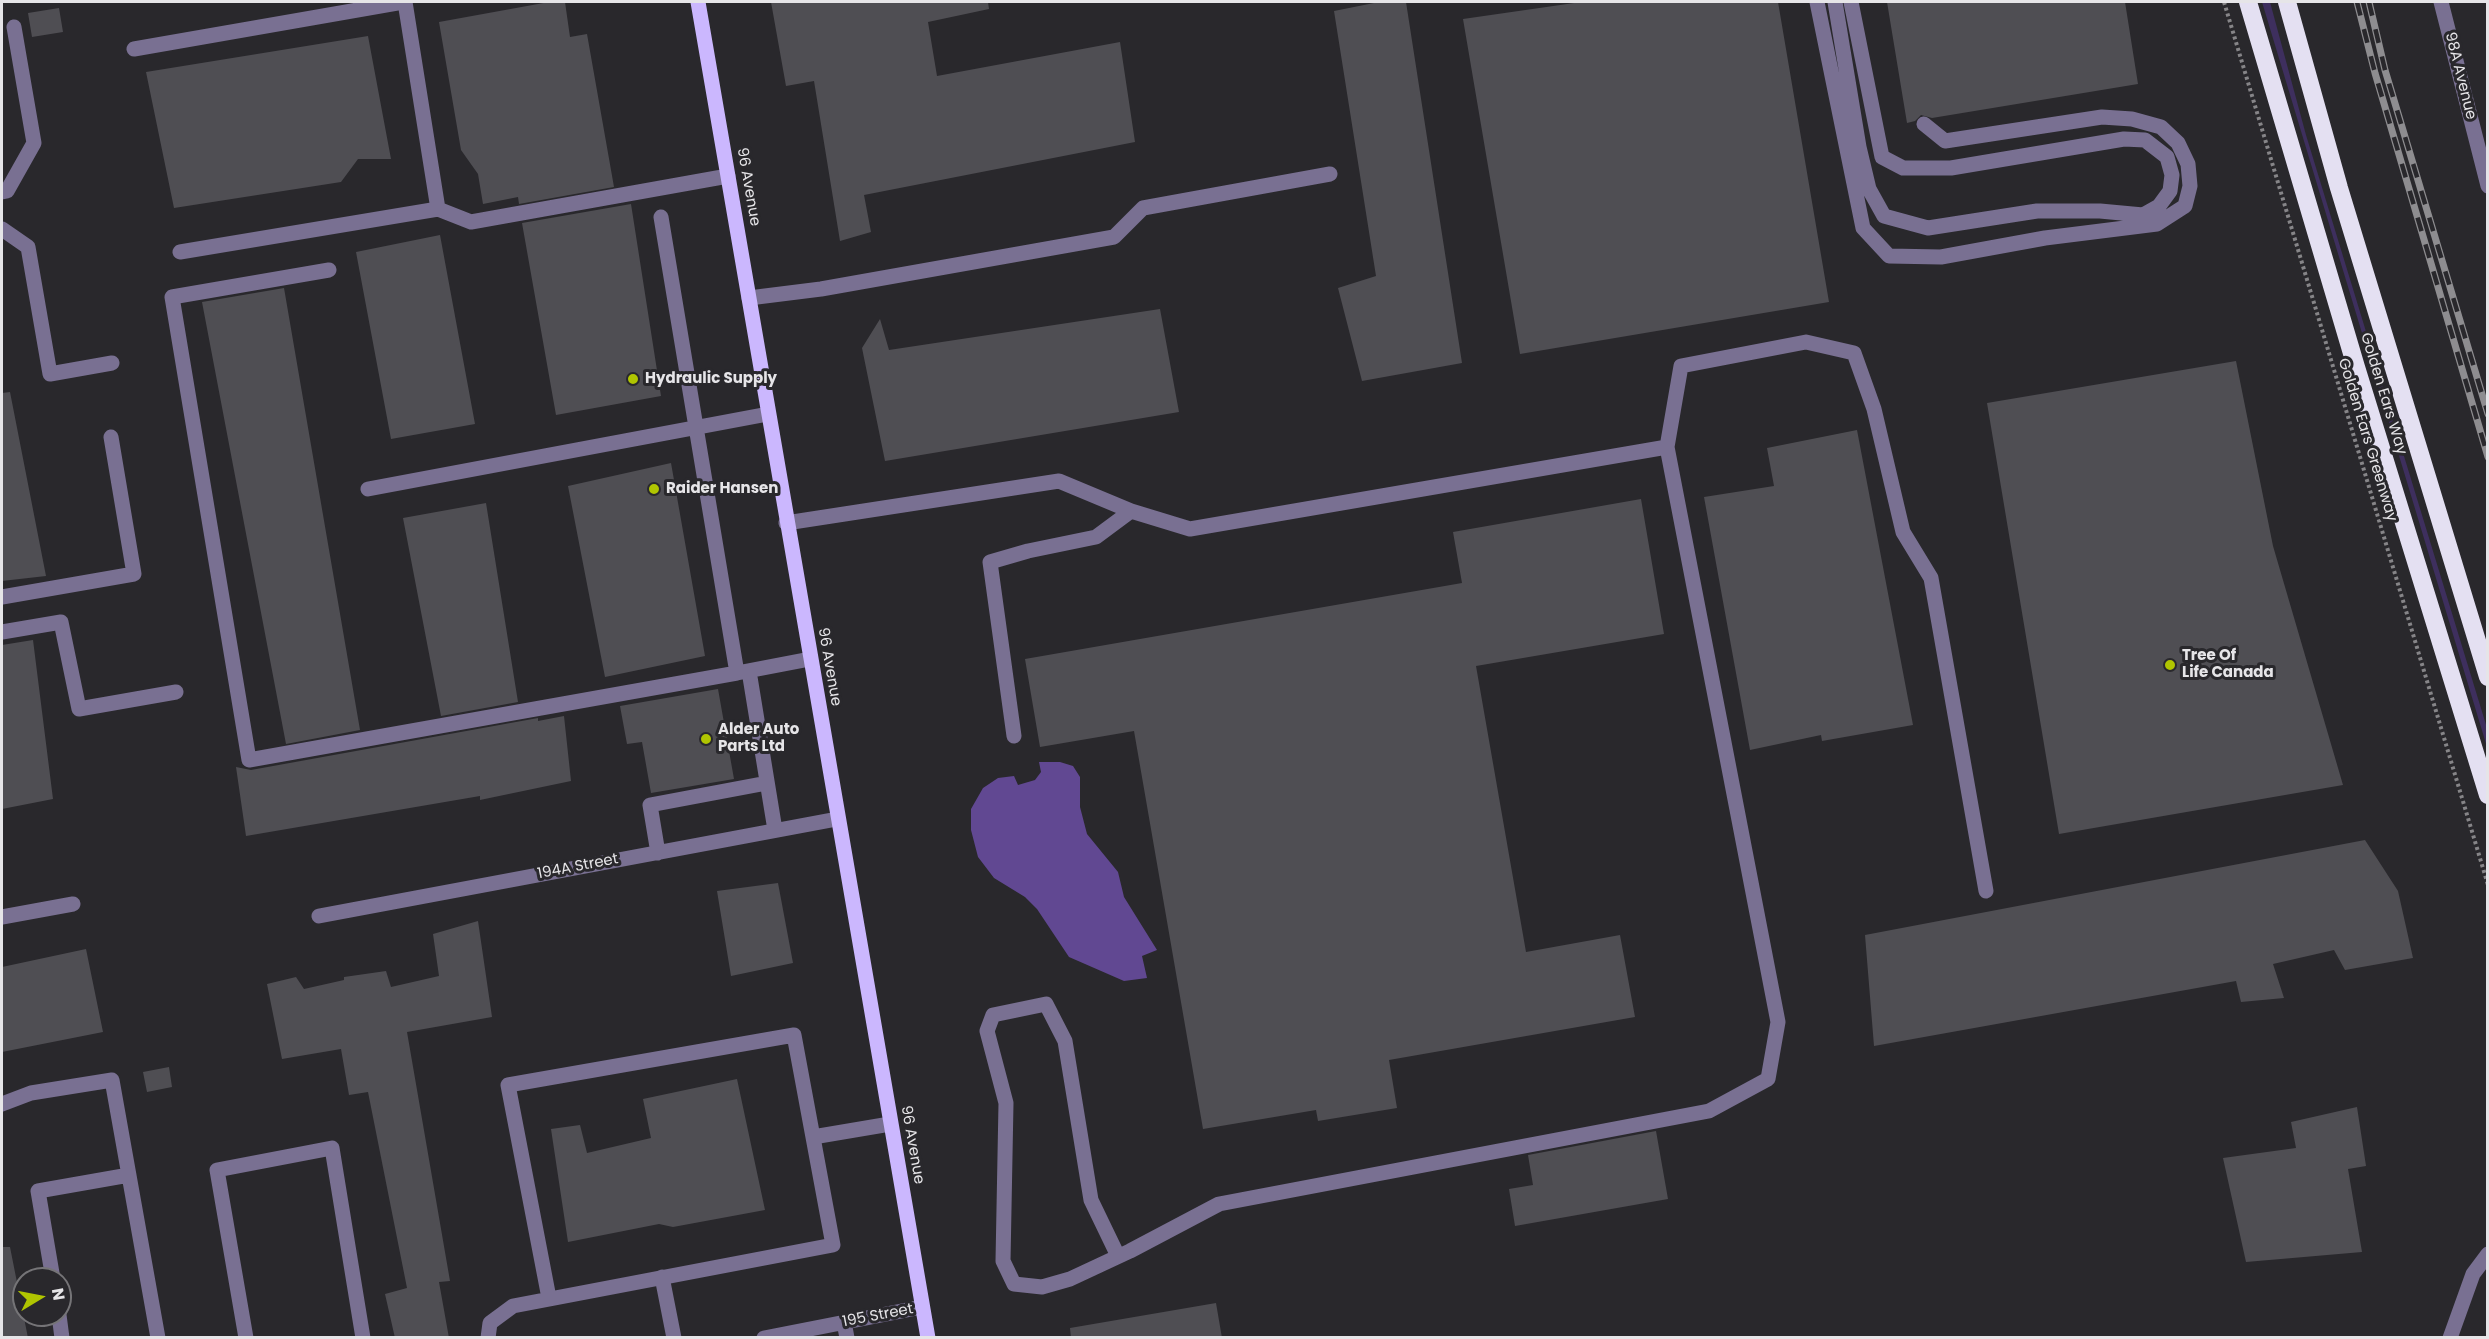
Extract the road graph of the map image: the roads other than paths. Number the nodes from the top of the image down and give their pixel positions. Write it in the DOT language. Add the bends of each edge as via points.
graph roads {
  1 [pos="404,2"];
  2 [pos="698,2"];
  3 [pos="1817,2"];
  4 [pos="1835,2"];
  5 [pos="1851,2"];
  6 [pos="2248,2"];
  7 [pos="2287,2"];
  8 [pos="2441,2"];
  9 [pos="14,27"];
  10 [pos="134,49"];
  11 [pos="1924,124"];
  12 [pos="1330,174"];
  13 [pos="728,176"];
  14 [pos="2487,186"];
  15 [pos="2,192"];
  16 [pos="438,209"];
  17 [pos="661,217"];
  18 [pos="2,229"];
  19 [pos="180,252"];
  20 [pos="329,270"];
  21 [pos="748,298"];
  22 [pos="112,363"];
  23 [pos="768,414"];
  24 [pos="697,428"];
  25 [pos="111,437"];
  26 [pos="1667,447"];
  27 [pos="369,489"];
  28 [pos="1131,511"];
  29 [pos="786,523"];
  30 [pos="2,597"];
  31 [pos="2,632"];
  32 [pos="810,659"];
  33 [pos="743,672"];
  34 [pos="2487,676"];
  35 [pos="176,692"];
  36 [pos="1014,736"];
  37 [pos="767,783"];
  38 [pos="2487,795"];
  39 [pos="837,819"];
  40 [pos="775,830"];
  41 [pos="658,853"];
  42 [pos="1986,891"];
  43 [pos="73,904"];
  44 [pos="318,916"];
  45 [pos="2,917"];
  46 [pos="2,1104"];
  47 [pos="890,1124"];
  48 [pos="813,1137"];
  49 [pos="129,1175"];
  50 [pos="2487,1254"];
  51 [pos="1118,1256"];
  52 [pos="50,1267"];
  53 [pos="662,1277"];
  54 [pos="549,1298"];
  55 [pos="922,1307"];
  56 [pos="846,1330"];
  57 [pos="158,1338"];
  58 [pos="246,1338"];
  59 [pos="363,1338"];
  60 [pos="488,1338"];
  61 [pos="674,1338"];
  62 [pos="764,1338"];
  63 [pos="928,1338"];
  64 [pos="2450,1338"];
  1 -- 10 [label="street"];
  1 -- 16 [label="street"];
  2 -- 13 [label="main road, 96 Avenue"];
  3 -- 11 [label="street" via="1863,228 1889,256 1941,257 2045,238 2157,224 2185,206 2190,186 2188,164 2178,143 2161,127 2132,119 2102,117 1945,141"];
  4 -- 5 [label="street" via="1858,147 1869,189 1884,216 1928,228 2037,211 2143,215 2159,206 2170,191 2172,175 2167,157 2145,140 2124,139 1951,168 1904,168 1882,157"];
  6 -- 38 [label="highway, Golden Ears Way"];
  7 -- 34 [label="highway, Golden Ears Way" via="2339,188"];
  8 -- 14 [label="street, 98A Avenue"];
  9 -- 15 [label="street" via="34,142 7,191"];
  12 -- 21 [label="street" via="1143,208 1114,237 821,290"];
  13 -- 16 [label="street" via="471,222"];
  13 -- 21 [label="main road, 96 Avenue"];
  16 -- 19 [label="street"];
  17 -- 24 [label="street"];
  18 -- 22 [label="street" via="28,247 50,374"];
  20 -- 33 [label="street" via="172,297 249,760"];
  21 -- 23 [label="main road, 96 Avenue"];
  23 -- 24 [label="street"];
  23 -- 29 [label="main road, 96 Avenue"];
  24 -- 27 [label="street"];
  24 -- 33 [label="street"];
  25 -- 30 [label="street" via="134,574"];
  26 -- 28 [label="street" via="1190,529"];
  26 -- 42 [label="street" via="1681,366 1806,342 1854,353 1874,409 1903,531 1930,578"];
  26 -- 51 [label="street" via="1778,1022 1768,1079 1709,1111 1219,1204"];
  28 -- 29 [label="street" via="1059,481"];
  28 -- 36 [label="street" via="1096,537 990,562"];
  29 -- 32 [label="main road, 96 Avenue"];
  31 -- 35 [label="street" via="61,622 79,709"];
  32 -- 33 [label="street"];
  32 -- 39 [label="main road, 96 Avenue"];
  33 -- 37 [label="street"];
  37 -- 40 [label="street"];
  37 -- 41 [label="street" via="650,805"];
  39 -- 40 [label="street, 194A Street"];
  39 -- 47 [label="main road, 96 Avenue"];
  40 -- 41 [label="street, 194A Street"];
  41 -- 44 [label="street, 194A Street"];
  43 -- 45 [label="street"];
  46 -- 49 [label="street" via="31,1093 112,1080"];
  47 -- 48 [label="street"];
  47 -- 55 [label="main road, 96 Avenue"];
  48 -- 53 [label="street" via="833,1245"];
  48 -- 54 [label="street" via="794,1035 508,1085"];
  49 -- 52 [label="street" via="38,1191"];
  49 -- 57 [label="street"];
  50 -- 64 [label="street" via="2473,1274"];
  51 -- 51 [label="street" via="1070,1279 1042,1287 1014,1284 1003,1261 1006,1103 987,1031 993,1015 1046,1004 1065,1041 1091,1200"];
  53 -- 54 [label="street"];
  53 -- 61 [label="street"];
  54 -- 60 [label="street" via="513,1306 490,1323"];
  55 -- 56 [label="street, 195 Street"];
  55 -- 63 [label="main road, 96 Avenue"];
  56 -- 62 [label="street, 195 Street"];
  58 -- 59 [label="street" via="217,1170 332,1148"];
}
